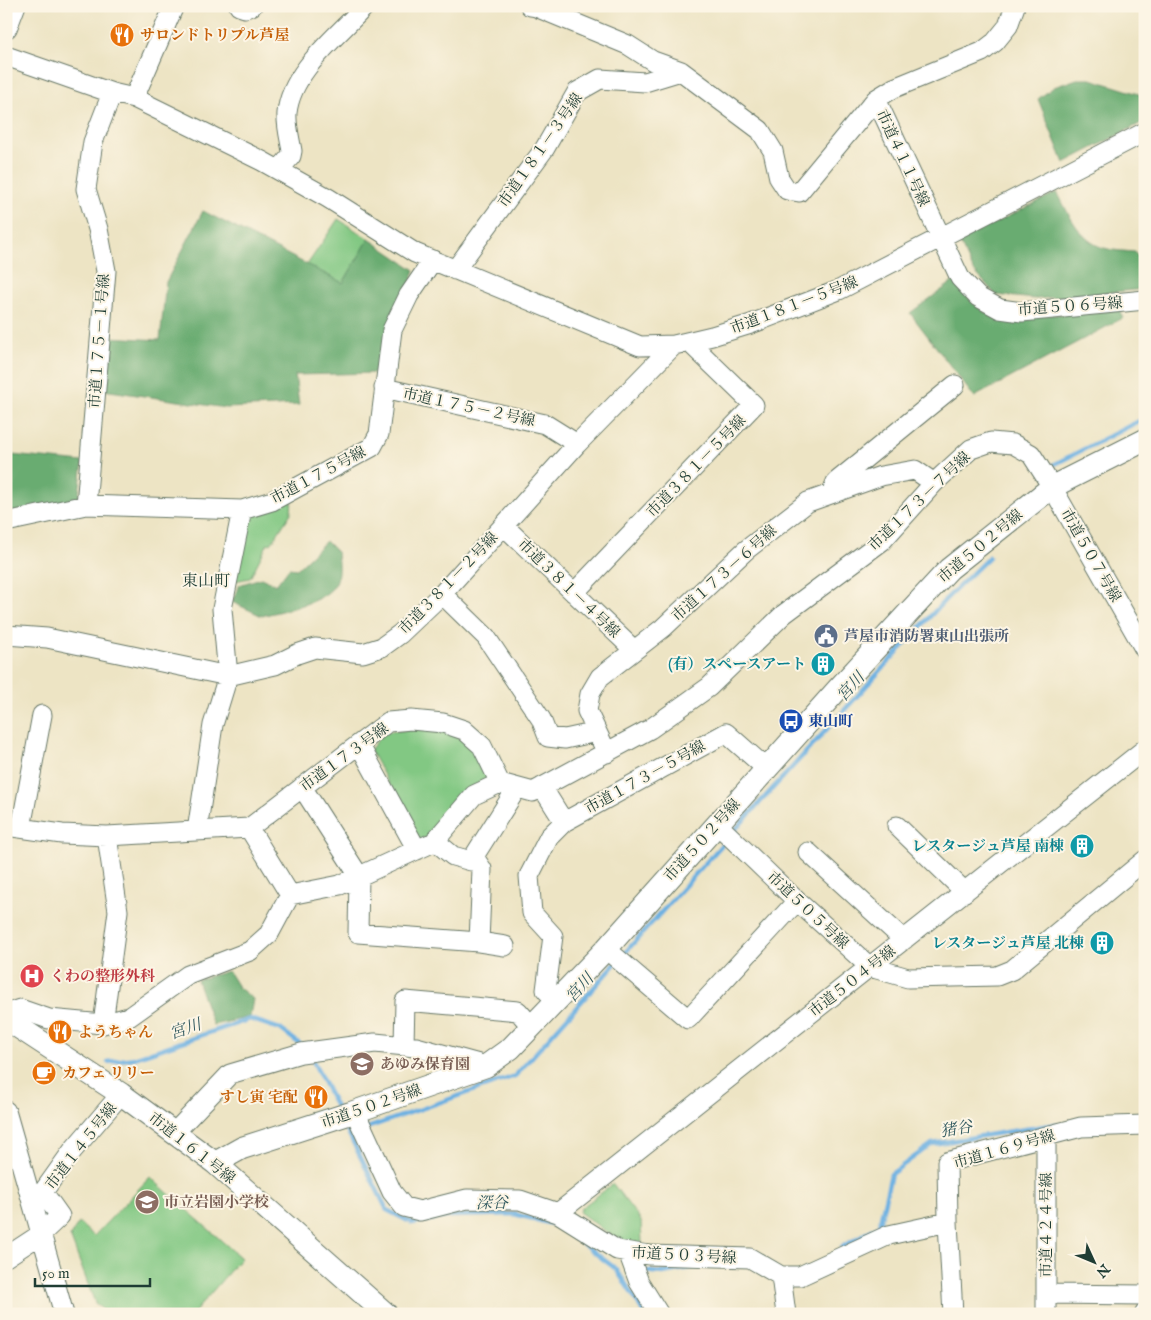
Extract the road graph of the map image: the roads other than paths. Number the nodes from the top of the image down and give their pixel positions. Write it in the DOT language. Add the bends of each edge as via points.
graph roads {
  1 [pos="14,6"];
  2 [pos="174,6"];
  3 [pos="239,6"];
  4 [pos="252,6"];
  5 [pos="365,6"];
  6 [pos="530,6"];
  7 [pos="1016,6"];
  8 [pos="6,27"];
  9 [pos="6,56"];
  10 [pos="681,71"];
  11 [pos="112,93"];
  12 [pos="134,98"];
  13 [pos="876,99"];
  14 [pos="1145,132"];
  15 [pos="279,170"];
  16 [pos="940,238"];
  17 [pos="432,260"];
  18 [pos="455,270"];
  19 [pos="1145,300"];
  20 [pos="681,343"];
  21 [pos="955,385"];
  22 [pos="384,388"];
  23 [pos="1145,440"];
  24 [pos="577,444"];
  25 [pos="934,483"];
  26 [pos="1052,487"];
  27 [pos="831,494"];
  28 [pos="86,505"];
  29 [pos="242,510"];
  30 [pos="6,522"];
  31 [pos="504,526"];
  32 [pos="574,593"];
  33 [pos="442,594"];
  34 [pos="6,635"];
  35 [pos="634,650"];
  36 [pos="1145,650"];
  37 [pos="228,676"];
  38 [pos="42,715"];
  39 [pos="597,732"];
  40 [pos="359,744"];
  41 [pos="1145,749"];
  42 [pos="607,753"];
  43 [pos="766,768"];
  44 [pos="508,785"];
  45 [pos="302,787"];
  46 [pos="542,788"];
  47 [pos="564,822"];
  48 [pos="897,826"];
  49 [pos="14,827"];
  50 [pos="249,828"];
  51 [pos="197,831"];
  52 [pos="726,833"];
  53 [pos="107,836"];
  54 [pos="435,841"];
  55 [pos="417,850"];
  56 [pos="808,852"];
  57 [pos="474,857"];
  58 [pos="1145,860"];
  59 [pos="359,876"];
  60 [pos="965,892"];
  61 [pos="290,895"];
  62 [pos="797,901"];
  63 [pos="904,940"];
  64 [pos="479,942"];
  65 [pos="505,946"];
  66 [pos="615,956"];
  67 [pos="870,967"];
  68 [pos="557,1001"];
  69 [pos="6,1017"];
  70 [pos="103,1024"];
  71 [pos="532,1027"];
  72 [pos="404,1046"];
  73 [pos="486,1066"];
  74 [pos="121,1094"];
  75 [pos="6,1112"];
  76 [pos="349,1116"];
  77 [pos="1145,1125"];
  78 [pos="174,1133"];
  79 [pos="1046,1136"];
  80 [pos="215,1163"];
  81 [pos="558,1213"];
  82 [pos="948,1222"];
  83 [pos="41,1234"];
  84 [pos="628,1252"];
  85 [pos="6,1257"];
  86 [pos="781,1276"];
  87 [pos="1046,1294"];
  88 [pos="1145,1295"];
  89 [pos="64,1314"];
  90 [pos="386,1314"];
  91 [pos="659,1314"];
  92 [pos="786,1314"];
  93 [pos="953,1314"];
  94 [pos="1046,1314"];
  1 -- 8 [label="street"];
  2 -- 12 [label="street"];
  3 -- 4 [label="street"];
  5 -- 15 [label="street" via="310,63 291,93 287,114 292,151"];
  6 -- 10 [label="street" via="628,45 653,61"];
  7 -- 13 [label="street, 市道４１１号線" via="1008,26 982,52 894,88"];
  9 -- 11 [label="street, 市道１８１－５号線"];
  10 -- 13 [label="street" via="760,130 773,151 779,178 787,190 798,192"];
  10 -- 18 [label="street, 市道１８１－３号線" via="645,82 600,79 578,92 545,148"];
  11 -- 12 [label="street, 市道１８１－５号線"];
  11 -- 28 [label="street, 市道１７５－１号線" via="93,142 86,190 106,271"];
  12 -- 15 [label="street, 市道１８１－５号線"];
  13 -- 16 [label="street, 市道４１１号線"];
  14 -- 16 [label="street, 市道１８１－５号線"];
  15 -- 17 [label="street, 市道１８１－５号線" via="415,253"];
  16 -- 19 [label="street, 市道５０６号線" via="960,278 978,297 1000,309 1022,312"];
  16 -- 20 [label="street, 市道１８１－５号線" via="839,290 751,324"];
  17 -- 18 [label="street, 市道１８１－５号線"];
  17 -- 22 [label="street, 市道１７５号線" via="409,295 392,330"];
  18 -- 20 [label="street, 市道１８１－５号線" via="640,346"];
  20 -- 24 [label="street, 市道３８１－２号線"];
  20 -- 32 [label="street, 市道３８１－５号線" via="754,406"];
  21 -- 27 [label="street" via="836,482"];
  22 -- 24 [label="street, 市道１７５－２号線" via="545,424"];
  22 -- 29 [label="street, 市道１７５号線" via="379,434 372,447 272,501"];
  23 -- 26 [label="street, 市道５０２号線"];
  24 -- 31 [label="street, 市道３８１－２号線"];
  25 -- 26 [label="street, 市道１７３－７号線" via="970,449 991,442 1013,444 1031,454"];
  25 -- 27 [label="street, 市道１７３－６号線" via="915,470 881,476"];
  25 -- 42 [label="street, 市道１７３－７号線" via="882,541 784,614 709,687 650,730"];
  26 -- 36 [label="street, 市道５０７号線"];
  26 -- 43 [label="street, 市道５０２号線" via="949,569"];
  27 -- 35 [label="street, 市道１７３－６号線" via="808,502 746,550 663,628"];
  28 -- 29 [label="street, 市道１７５号線"];
  28 -- 30 [label="street, 市道１７５号線"];
  29 -- 37 [label="street" via="222,609"];
  31 -- 32 [label="street, 市道３８１－４号線"];
  31 -- 33 [label="street, 市道３８１－２号線"];
  32 -- 35 [label="street, 市道３８１－４号線"];
  33 -- 37 [label="street, 市道３８１－２号線" via="382,647 364,653 315,648 275,665"];
  33 -- 39 [label="street" via="486,636 540,719 548,737 565,739"];
  34 -- 37 [label="street, 市道３８１－２号線" via="47,638"];
  35 -- 39 [label="street, 市道１７３－６号線" via="600,677 590,694 587,711"];
  37 -- 51 [label="street" via="214,725"];
  38 -- 49 [label="street"];
  39 -- 42 [label="street, 市道１７３－６号線"];
  40 -- 44 [label="street, 市道１７３号線" via="388,722 443,722 464,730 482,746"];
  40 -- 45 [label="street, 市道１７３号線"];
  40 -- 55 [label="street"];
  41 -- 60 [label="street, 市道５０４号線"];
  42 -- 46 [label="street"];
  43 -- 47 [label="street, 市道１７３－５号線" via="726,733"];
  43 -- 52 [label="street, 市道５０２号線"];
  44 -- 46 [label="street" via="533,792"];
  44 -- 54 [label="street" via="474,796"];
  44 -- 57 [label="street"];
  45 -- 50 [label="street, 市道１７３号線"];
  45 -- 59 [label="street"];
  46 -- 47 [label="street"];
  47 -- 68 [label="street, 市道１７３－５号線" via="548,837 529,876 532,913 553,936 546,990"];
  48 -- 60 [label="street"];
  49 -- 53 [label="street"];
  50 -- 51 [label="street"];
  50 -- 61 [label="street"];
  51 -- 53 [label="street"];
  52 -- 62 [label="street, 市道５０５号線"];
  52 -- 66 [label="street, 市道５０２号線"];
  53 -- 70 [label="street" via="118,910"];
  54 -- 55 [label="street"];
  54 -- 57 [label="street" via="453,856 471,861"];
  55 -- 59 [label="street"];
  56 -- 63 [label="street"];
  57 -- 64 [label="street" via="482,869"];
  58 -- 67 [label="street, 市道５０５号線" via="1012,970 997,976 908,978"];
  59 -- 61 [label="street" via="340,885"];
  59 -- 64 [label="street" via="358,933"];
  60 -- 63 [label="street, 市道５０４号線"];
  61 -- 70 [label="street" via="269,934 250,951 188,974 129,1017"];
  62 -- 66 [label="street" via="688,1019"];
  62 -- 67 [label="street, 市道５０５号線"];
  63 -- 67 [label="street, 市道５０４号線"];
  64 -- 65 [label="street"];
  66 -- 68 [label="street, 市道５０２号線"];
  67 -- 81 [label="street, 市道５０４号線"];
  68 -- 71 [label="street, 市道５０２号線"];
  69 -- 70 [label="street" via="8,1012 20,1009 49,1019"];
  69 -- 74 [label="street, 市道１６１号線"];
  71 -- 72 [label="street" via="518,1011 405,1001"];
  71 -- 73 [label="street, 市道５０２号線"];
  72 -- 73 [label="street"];
  72 -- 78 [label="street" via="375,1043 310,1051 230,1074"];
  73 -- 76 [label="street, 市道５０２号線"];
  74 -- 78 [label="street, 市道１６１号線"];
  74 -- 83 [label="street, 市道１４５号線" via="73,1150 44,1192 60,1216"];
  75 -- 83 [label="street"];
  76 -- 80 [label="street, 市道５０２号線" via="242,1148"];
  76 -- 81 [label="street, 市道５０３号線" via="367,1139 392,1192 404,1207 420,1211 467,1199 520,1200"];
  77 -- 79 [label="street, 市道１６９号線" via="1081,1128"];
  78 -- 80 [label="street, 市道１６１号線"];
  79 -- 82 [label="street, 市道１６９号線" via="947,1162"];
  79 -- 87 [label="street, 市道４２４号線"];
  80 -- 90 [label="street, 市道１６１号線"];
  81 -- 84 [label="street, 市道５０３号線" via="617,1250"];
  82 -- 86 [label="street" via="890,1235 800,1276"];
  82 -- 93 [label="street"];
  83 -- 85 [label="street, 市道１４５号線"];
  83 -- 89 [label="street"];
  84 -- 86 [label="street, 市道５０３号線" via="750,1258"];
  84 -- 91 [label="street" via="639,1282"];
  86 -- 92 [label="street"];
  87 -- 88 [label="street"];
  87 -- 94 [label="street, 市道４２４号線"];
}
